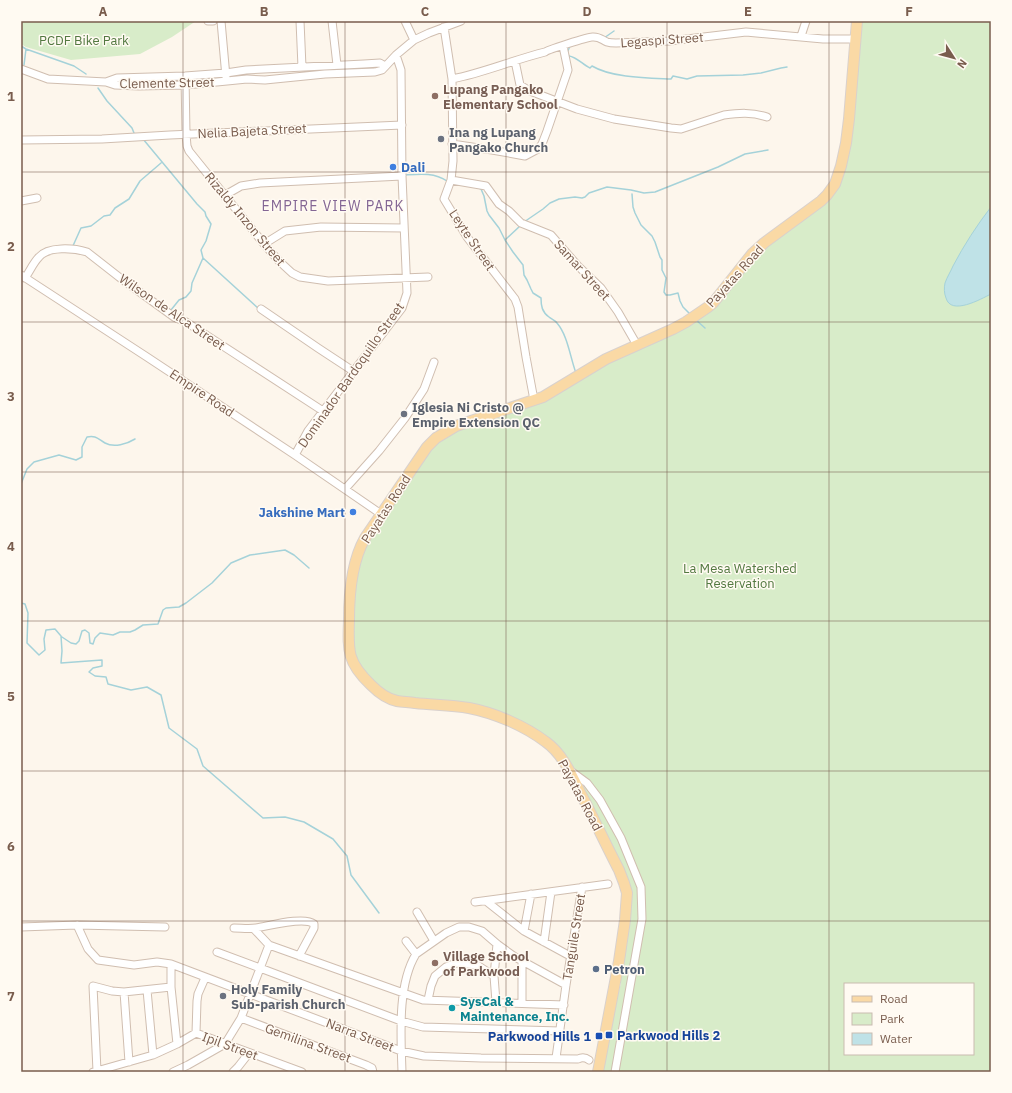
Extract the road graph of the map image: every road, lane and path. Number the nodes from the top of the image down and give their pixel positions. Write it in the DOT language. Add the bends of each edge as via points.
graph roads {
  1 [pos="208,21"];
  2 [pos="213,21"];
  3 [pos="221,21"];
  4 [pos="300,21"];
  5 [pos="332,21"];
  6 [pos="405,21"];
  7 [pos="461,21"];
  8 [pos="806,21"];
  9 [pos="856,21"];
  10 [pos="444,27"];
  11 [pos="801,36"];
  12 [pos="855,39"];
  13 [pos="414,40"];
  14 [pos="563,46"];
  15 [pos="396,55"];
  16 [pos="515,61"];
  17 [pos="337,65"];
  18 [pos="325,66"];
  19 [pos="385,66"];
  20 [pos="302,67"];
  21 [pos="293,68"];
  22 [pos="21,69"];
  23 [pos="226,73"];
  24 [pos="325,74"];
  25 [pos="186,76"];
  26 [pos="294,77"];
  27 [pos="452,79"];
  28 [pos="227,81"];
  29 [pos="106,82"];
  30 [pos="186,85"];
  31 [pos="557,101"];
  32 [pos="767,117"];
  33 [pos="402,125"];
  34 [pos="186,134"];
  35 [pos="21,140"];
  36 [pos="452,144"];
  37 [pos="402,176"];
  38 [pos="451,180"];
  39 [pos="224,196"];
  40 [pos="37,198"];
  41 [pos="21,201"];
  42 [pos="404,228"];
  43 [pos="264,244"];
  44 [pos="23,276"];
  45 [pos="428,277"];
  46 [pos="407,278"];
  47 [pos="261,309"];
  48 [pos="637,345"];
  49 [pos="434,362"];
  50 [pos="353,370"];
  51 [pos="534,400"];
  52 [pos="323,411"];
  53 [pos="295,455"];
  54 [pos="345,489"];
  55 [pos="381,514"];
  56 [pos="569,770"];
  57 [pos="608,884"];
  58 [pos="582,887"];
  59 [pos="551,892"];
  60 [pos="531,894"];
  61 [pos="486,900"];
  62 [pos="474,902"];
  63 [pos="417,912"];
  64 [pos="77,925"];
  65 [pos="21,927"];
  66 [pos="166,927"];
  67 [pos="234,928"];
  68 [pos="254,929"];
  69 [pos="524,931"];
  70 [pos="406,941"];
  71 [pos="434,941"];
  72 [pos="544,942"];
  73 [pos="497,944"];
  74 [pos="269,945"];
  75 [pos="217,952"];
  76 [pos="416,954"];
  77 [pos="299,956"];
  78 [pos="570,956"];
  79 [pos="522,961"];
  80 [pos="171,964"];
  81 [pos="260,968"];
  82 [pos="494,976"];
  83 [pos="205,978"];
  84 [pos="566,985"];
  85 [pos="172,987"];
  86 [pos="147,990"];
  87 [pos="124,992"];
  88 [pos="404,992"];
  89 [pos="250,994"];
  90 [pos="428,1000"];
  91 [pos="496,1002"];
  92 [pos="522,1003"];
  93 [pos="564,1005"];
  94 [pos="241,1018"];
  95 [pos="401,1021"];
  96 [pos="560,1031"];
  97 [pos="196,1033"];
  98 [pos="177,1044"];
  99 [pos="225,1044"];
  100 [pos="401,1051"];
  101 [pos="249,1053"];
  102 [pos="152,1055"];
  103 [pos="556,1058"];
  104 [pos="600,1061"];
  105 [pos="129,1062"];
  106 [pos="281,1064"];
  107 [pos="95,1071"];
  108 [pos="173,1072"];
  109 [pos="233,1072"];
  110 [pos="280,1072"];
  111 [pos="302,1072"];
  112 [pos="373,1072"];
  113 [pos="402,1072"];
  114 [pos="598,1072"];
  115 [pos="615,1072"];
  1 -- 2 [label="street"];
  3 -- 23 [label="street"];
  4 -- 20 [label="street"];
  5 -- 17 [label="street"];
  6 -- 13 [label="street"];
  7 -- 10 [label="street, Clemente Street"];
  8 -- 11 [label="street"];
  9 -- 12 [label="main road, Payatas Road"];
  10 -- 13 [label="street, Clemente Street"];
  10 -- 27 [label="street, Leyte Street"];
  11 -- 12 [label="street, Legaspi Street"];
  11 -- 14 [label="street, Legaspi Street" via="746,32 670,41 616,43 592,37"];
  12 -- 48 [label="main road, Payatas Road" via="846,144 831,190 815,206 758,248 708,308 673,329"];
  13 -- 15 [label="street, Clemente Street"];
  14 -- 16 [label="street, Legaspi Street"];
  14 -- 31 [label="street" via="568,70"];
  15 -- 19 [label="street, Clemente Street"];
  15 -- 33 [label="street, Dominador Bardoquillo Street" via="401,70"];
  16 -- 27 [label="street, Legaspi Street" via="484,72"];
  16 -- 31 [label="street" via="520,85"];
  17 -- 18 [label="street, Clemente Street"];
  17 -- 19 [label="street, Clemente Street" via="380,63"];
  18 -- 20 [label="street, Clemente Street"];
  18 -- 24 [label="street"];
  19 -- 24 [label="street, Clemente Street" via="376,72"];
  20 -- 21 [label="street, Clemente Street"];
  21 -- 23 [label="street, Clemente Street"];
  21 -- 26 [label="street"];
  22 -- 29 [label="street" via="48,79"];
  23 -- 25 [label="street, Clemente Street"];
  23 -- 28 [label="street"];
  24 -- 26 [label="street, Clemente Street"];
  25 -- 29 [label="street, Clemente Street" via="117,78"];
  25 -- 30 [label="street, Rizaldy Inzon Street"];
  26 -- 28 [label="street, Clemente Street"];
  27 -- 36 [label="street, Leyte Street"];
  28 -- 30 [label="street, Clemente Street"];
  29 -- 30 [label="street, Clemente Street" via="140,86"];
  30 -- 34 [label="street, Rizaldy Inzon Street"];
  31 -- 32 [label="street" via="614,119 671,128 681,128 730,114 757,114"];
  31 -- 36 [label="street" via="542,144 525,156"];
  33 -- 34 [label="street, Nelia Bajeta Street"];
  33 -- 37 [label="street, Dominador Bardoquillo Street"];
  34 -- 35 [label="street, Nelia Bajeta Street"];
  34 -- 39 [label="street, Rizaldy Inzon Street" via="188,151"];
  36 -- 38 [label="street, Leyte Street"];
  37 -- 39 [label="street" via="260,183 242,186"];
  37 -- 42 [label="street, Dominador Bardoquillo Street"];
  38 -- 48 [label="street, Samar Street" via="486,186 500,204 521,223 551,235 600,288 618,312"];
  38 -- 51 [label="street, Leyte Street" via="444,199 467,238 515,298"];
  39 -- 43 [label="street, Rizaldy Inzon Street"];
  40 -- 41 [label="street"];
  42 -- 43 [label="street" via="309,228 285,231"];
  42 -- 46 [label="street, Dominador Bardoquillo Street"];
  43 -- 46 [label="street, Rizaldy Inzon Street" via="292,273 300,276 339,281"];
  44 -- 52 [label="street, Wilson de Alca Street" via="39,256 52,249 87,252 174,317 186,322"];
  44 -- 53 [label="street, Empire Road"];
  45 -- 46 [label="street, Rizaldy Inzon Street"];
  46 -- 50 [label="street, Dominador Bardoquillo Street" via="407,293 402,308"];
  47 -- 50 [label="street"];
  48 -- 51 [label="main road, Payatas Road" via="606,359"];
  49 -- 54 [label="street" via="424,389 405,418"];
  50 -- 52 [label="street, Dominador Bardoquillo Street"];
  51 -- 55 [label="main road, Payatas Road" via="450,429 436,438 427,447"];
  52 -- 53 [label="street, Dominador Bardoquillo Street"];
  53 -- 54 [label="street, Empire Road"];
  54 -- 55 [label="street, Empire Road"];
  55 -- 56 [label="main road, Payatas Road" via="362,543 354,572 349,610 350,653 361,676 378,691 396,701 470,708 505,719 548,743"];
  56 -- 104 [label="main road, Payatas Road" via="619,870 627,894 621,954"];
  56 -- 115 [label="street" via="587,783 600,800 621,838 640,887 642,919"];
  57 -- 58 [label="street"];
  58 -- 59 [label="street"];
  58 -- 78 [label="street, Tanguile Street"];
  59 -- 60 [label="street"];
  59 -- 72 [label="street"];
  60 -- 61 [label="street"];
  60 -- 69 [label="street"];
  61 -- 62 [label="street"];
  61 -- 69 [label="street"];
  63 -- 71 [label="street"];
  64 -- 65 [label="street"];
  64 -- 66 [label="street"];
  64 -- 80 [label="street, Narra Street" via="88,949 98,960 134,965 157,962"];
  67 -- 68 [label="street"];
  68 -- 74 [label="street"];
  68 -- 77 [label="street" via="283,923 311,922 314,928"];
  69 -- 72 [label="street"];
  70 -- 76 [label="street"];
  71 -- 73 [label="street" via="459,927 469,927 482,931"];
  71 -- 76 [label="street"];
  72 -- 78 [label="street"];
  73 -- 79 [label="street"];
  73 -- 82 [label="street"];
  74 -- 77 [label="street"];
  74 -- 81 [label="street"];
  75 -- 81 [label="street"];
  76 -- 88 [label="street" via="410,964"];
  77 -- 88 [label="street"];
  78 -- 84 [label="street, Tanguile Street"];
  79 -- 84 [label="street"];
  79 -- 92 [label="street"];
  80 -- 83 [label="street, Narra Street"];
  80 -- 85 [label="street"];
  81 -- 89 [label="street"];
  81 -- 95 [label="street"];
  82 -- 90 [label="street" via="477,965 456,963 435,976"];
  82 -- 91 [label="street"];
  83 -- 89 [label="street, Narra Street"];
  83 -- 97 [label="street" via="198,994"];
  84 -- 93 [label="street, Tanguile Street"];
  85 -- 86 [label="street"];
  85 -- 98 [label="street"];
  86 -- 87 [label="street"];
  86 -- 102 [label="street"];
  87 -- 105 [label="street"];
  87 -- 107 [label="street" via="94,986"];
  88 -- 90 [label="street"];
  88 -- 95 [label="street"];
  89 -- 94 [label="street"];
  89 -- 100 [label="street, Narra Street"];
  90 -- 91 [label="street"];
  91 -- 92 [label="street"];
  92 -- 93 [label="street"];
  93 -- 96 [label="street, Tanguile Street"];
  94 -- 99 [label="street"];
  94 -- 112 [label="street, Gemilina Street" via="366,1065 372,1068"];
  95 -- 96 [label="street" via="423,1028"];
  95 -- 100 [label="street"];
  96 -- 103 [label="street, Tanguile Street"];
  97 -- 98 [label="street, Ipil Street"];
  97 -- 99 [label="street, Ipil Street"];
  98 -- 102 [label="street, Ipil Street"];
  99 -- 101 [label="street, Ipil Street"];
  99 -- 108 [label="street"];
  100 -- 103 [label="street, Narra Street" via="424,1056"];
  100 -- 113 [label="street"];
  101 -- 106 [label="street, Ipil Street"];
  101 -- 109 [label="street"];
  102 -- 105 [label="street, Ipil Street"];
  103 -- 104 [label="street, Narra Street" via="586,1057"];
  104 -- 114 [label="main road, Payatas Road"];
  105 -- 107 [label="street, Ipil Street"];
  106 -- 110 [label="street"];
  106 -- 111 [label="street, Ipil Street"];
}
